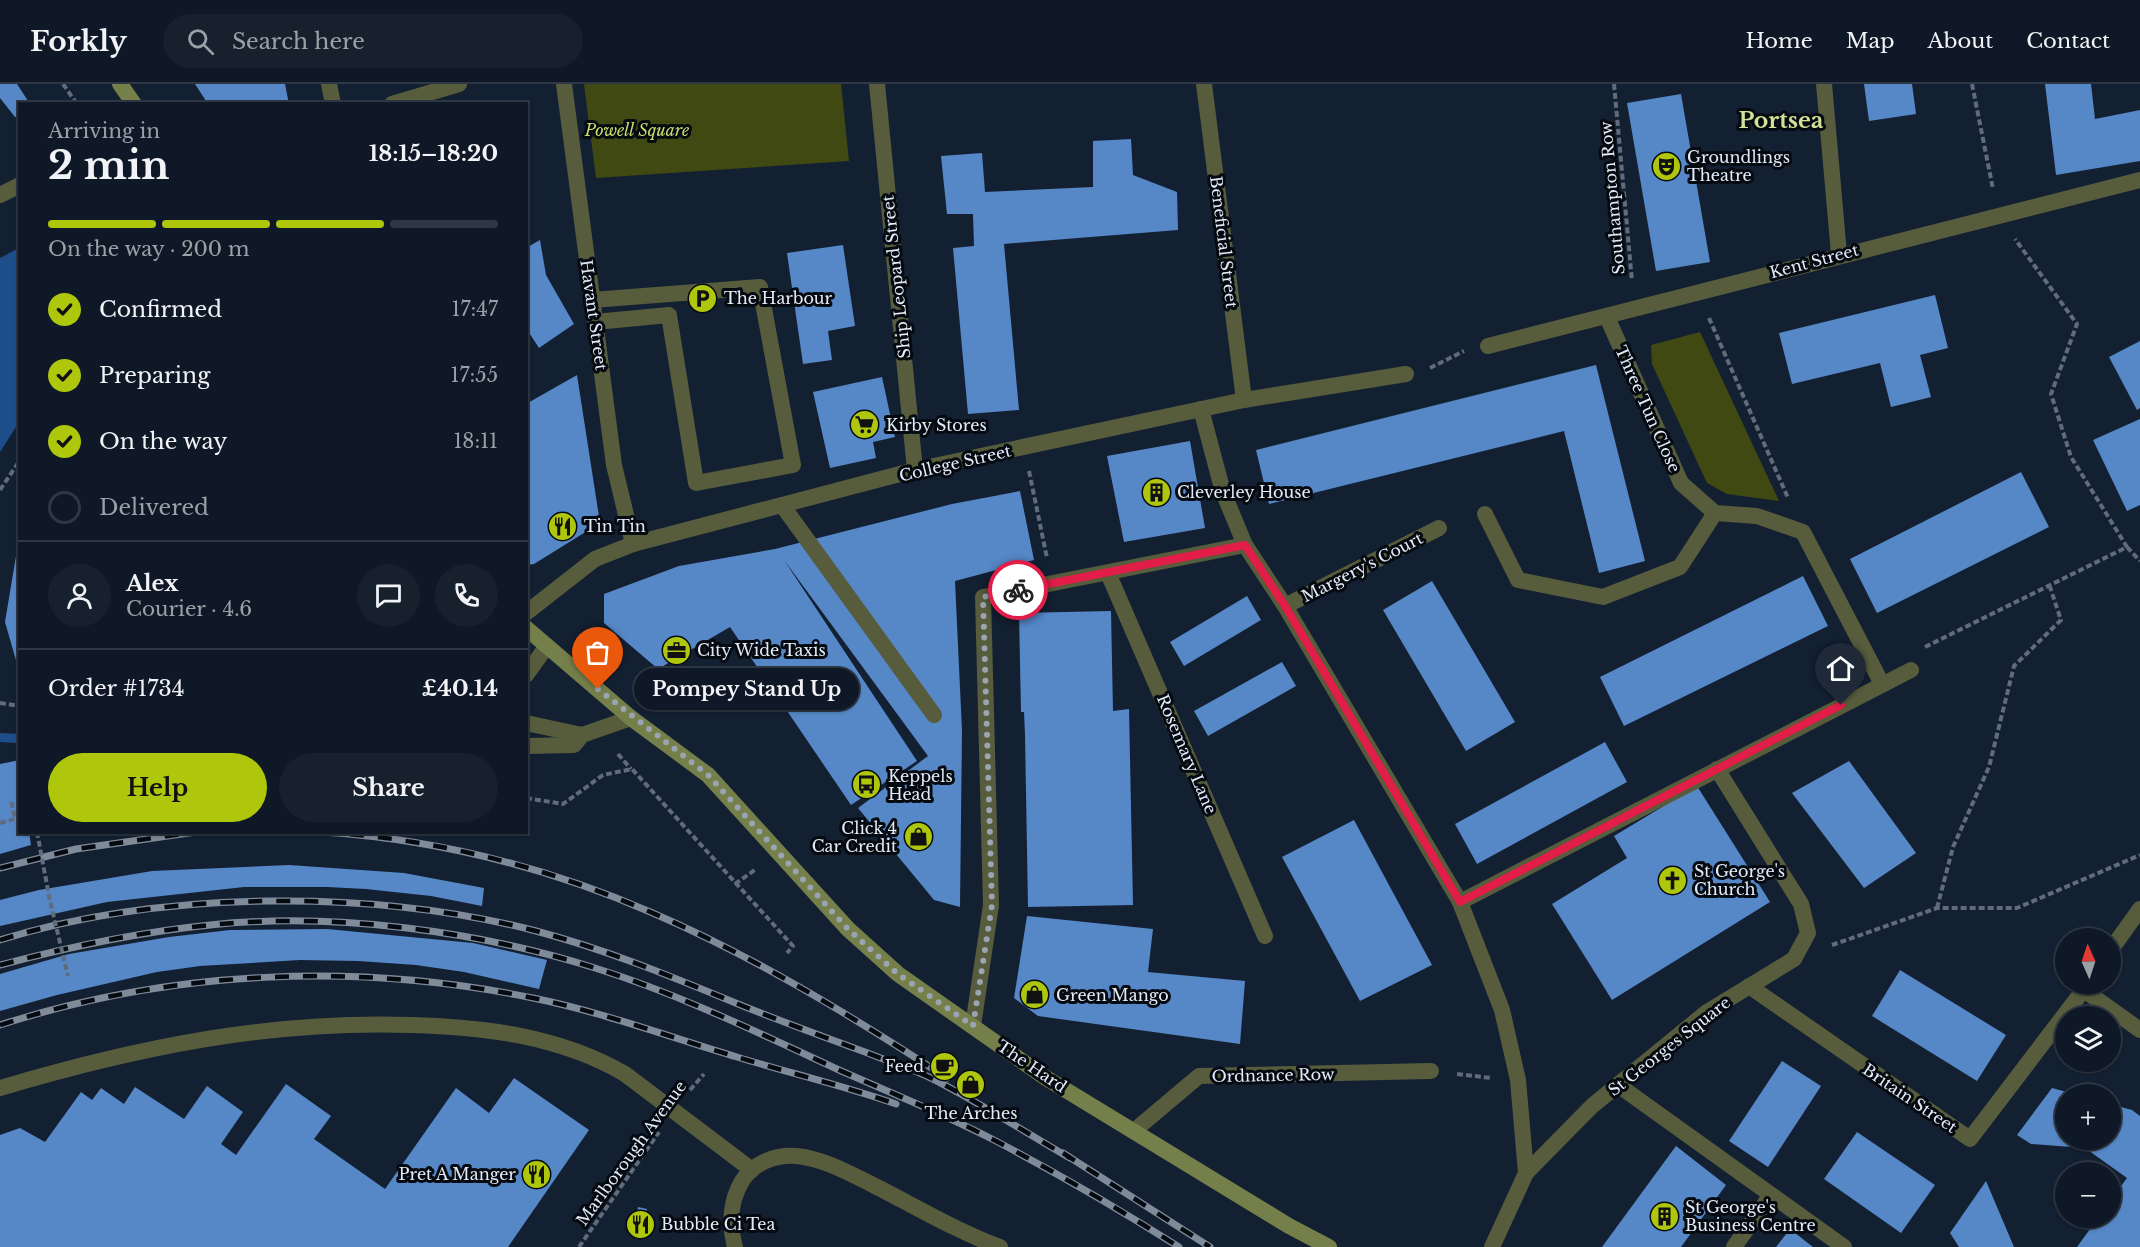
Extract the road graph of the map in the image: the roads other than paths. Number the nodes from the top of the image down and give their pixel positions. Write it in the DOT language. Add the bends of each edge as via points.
graph roads {
  1 [pos="120,84"];
  2 [pos="329,84"];
  3 [pos="459,84"];
  4 [pos="564,84"];
  5 [pos="877,84"];
  6 [pos="1204,84"];
  7 [pos="1824,84"];
  8 [pos="133,102"];
  9 [pos="333,102"];
  10 [pos="399,102"];
  11 [pos="2140,180"];
  12 [pos="18,186"];
  13 [pos="0,195"];
  14 [pos="1839,254"];
  15 [pos="592,300"];
  16 [pos="1607,317"];
  17 [pos="595,322"];
  18 [pos="1488,346"];
  19 [pos="1406,374"];
  20 [pos="1244,400"];
  21 [pos="1201,409"];
  22 [pos="915,471"];
  23 [pos="782,505"];
  24 [pos="1715,513"];
  25 [pos="1485,514"];
  26 [pos="1439,528"];
  27 [pos="633,544"];
  28 [pos="1245,545"];
  29 [pos="1108,573"];
  30 [pos="1285,606"];
  31 [pos="528,612"];
  32 [pos="528,630"];
  33 [pos="548,646"];
  34 [pos="1911,669"];
  35 [pos="528,672"];
  36 [pos="1882,684"];
  37 [pos="934,715"];
  38 [pos="631,718"];
  39 [pos="528,723"];
  40 [pos="582,735"];
  41 [pos="528,746"];
  42 [pos="1717,769"];
  43 [pos="1460,902"];
  44 [pos="2140,909"];
  45 [pos="1265,936"];
  46 [pos="2121,936"];
  47 [pos="1749,986"];
  48 [pos="2081,994"];
  49 [pos="2095,994"];
  50 [pos="973,1026"];
  51 [pos="2140,1030"];
  52 [pos="1431,1071"];
  53 [pos="1618,1085"];
  54 [pos="0,1088"];
  55 [pos="1135,1130"];
  56 [pos="752,1170"];
  57 [pos="1526,1173"];
  58 [pos="1771,1195"];
  59 [pos="735,1247"];
  60 [pos="1000,1247"];
  61 [pos="1329,1247"];
  62 [pos="1492,1247"];
  63 [pos="1734,1247"];
  64 [pos="1844,1247"];
  1 -- 8 [label="main road"];
  2 -- 9 [label="street"];
  3 -- 10 [label="street"];
  4 -- 15 [label="street, Havant Street"];
  5 -- 22 [label="street, Ship Leopard Street"];
  6 -- 20 [label="street, Beneficial Street"];
  7 -- 14 [label="street"];
  11 -- 14 [label="street, Kent Street"];
  12 -- 13 [label="street"];
  14 -- 16 [label="street, Kent Street"];
  15 -- 17 [label="street, Havant Street"];
  15 -- 17 [label="street" via="760,287 793,465 696,483 669,315"];
  16 -- 18 [label="street, Kent Street"];
  16 -- 24 [label="street, Three Tun Close" via="1681,483"];
  17 -- 27 [label="street, Havant Street" via="614,465"];
  19 -- 20 [label="street, College Street"];
  20 -- 21 [label="street, College Street"];
  21 -- 22 [label="street, College Street"];
  21 -- 28 [label="street, St Georges Square" via="1223,492"];
  22 -- 23 [label="street, College Street"];
  23 -- 27 [label="street, College Street"];
  23 -- 37 [label="street"];
  24 -- 25 [label="street" via="1680,567 1603,597 1518,580"];
  24 -- 36 [label="street" via="1757,516 1803,532"];
  26 -- 30 [label="street, Margery's Court"];
  27 -- 31 [label="street, College Street" via="595,559"];
  28 -- 29 [label="street"];
  28 -- 30 [label="street, St Georges Square"];
  29 -- 45 [label="street, Rosemary Lane"];
  29 -- 50 [label="street" via="983,597 992,905"];
  30 -- 43 [label="street, St Georges Square"];
  32 -- 33 [label="main road, The Hard"];
  33 -- 35 [label="street"];
  33 -- 38 [label="main road, The Hard"];
  34 -- 36 [label="street"];
  36 -- 42 [label="street"];
  38 -- 40 [label="street"];
  38 -- 50 [label="main road, The Hard" via="708,775 848,929 881,959"];
  39 -- 40 [label="street"];
  40 -- 41 [label="street" via="574,745"];
  42 -- 43 [label="street"];
  42 -- 47 [label="street, St Georges Square" via="1801,904 1808,933 1794,958"];
  43 -- 57 [label="street, St Georges Square" via="1502,1010 1518,1080"];
  44 -- 46 [label="street"];
  47 -- 48 [label="street, Britain Street" via="1970,1139"];
  47 -- 53 [label="street, St Georges Square" via="1707,1012"];
  49 -- 51 [label="street"];
  50 -- 55 [label="main road, The Hard" via="1046,1078"];
  52 -- 55 [label="street, Ordnance Row" via="1199,1076"];
  53 -- 57 [label="street, St Georges Square"];
  53 -- 58 [label="street"];
  54 -- 56 [label="street" via="104,1058 218,1035 327,1024 492,1030 580,1052 625,1074"];
  55 -- 61 [label="main road, The Hard"];
  56 -- 59 [label="street" via="740,1184 734,1202 731,1226"];
  56 -- 60 [label="street" via="779,1157 821,1161"];
  57 -- 62 [label="street, St Georges Square"];
  58 -- 63 [label="street"];
  58 -- 64 [label="street"];
}
